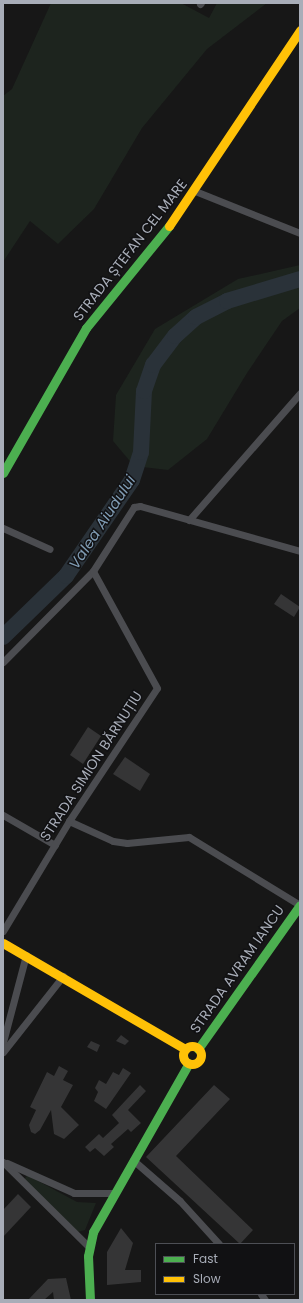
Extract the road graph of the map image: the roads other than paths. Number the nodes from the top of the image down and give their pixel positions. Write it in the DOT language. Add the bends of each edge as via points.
graph roads {
  1 [pos="300,30"];
  2 [pos="195,191"];
  3 [pos="300,233"];
  4 [pos="300,393"];
  5 [pos="3,473"];
  6 [pos="189,520"];
  7 [pos="3,528"];
  8 [pos="50,549"];
  9 [pos="299,549"];
  10 [pos="93,571"];
  11 [pos="3,662"];
  12 [pos="3,815"];
  13 [pos="69,821"];
  14 [pos="55,845"];
  15 [pos="300,905"];
  16 [pos="3,931"];
  17 [pos="3,943"];
  18 [pos="26,955"];
  19 [pos="63,976"];
  20 [pos="3,1042"];
  21 [pos="186,1049"];
  22 [pos="198,1049"];
  23 [pos="3,1052"];
  24 [pos="189,1064"];
  25 [pos="133,1160"];
  26 [pos="3,1162"];
  27 [pos="113,1193"];
  28 [pos="218,1243"];
  29 [pos="89,1247"];
  30 [pos="90,1300"];
  1 -- 2 [label="main road, STRADA ȘTEFAN CEL MARE"];
  2 -- 3 [label="street"];
  2 -- 5 [label="main road, STRADA ȘTEFAN CEL MARE" via="161,237 86,328"];
  4 -- 6 [label="street"];
  6 -- 9 [label="street"];
  6 -- 10 [label="street" via="140,506 134,507"];
  7 -- 8 [label="street"];
  10 -- 11 [label="street"];
  10 -- 13 [label="street, STRADA SIMION BĂRNUȚIU" via="157,688"];
  12 -- 14 [label="street"];
  13 -- 14 [label="street, STRADA SIMION BĂRNUȚIU"];
  13 -- 15 [label="street" via="112,841 127,843 189,837"];
  14 -- 16 [label="street, STRADA SIMION BĂRNUȚIU"];
  15 -- 22 [label="main road, STRADA AVRAM IANCU"];
  17 -- 18 [label="main road"];
  18 -- 19 [label="main road"];
  18 -- 20 [label="street"];
  19 -- 21 [label="main road"];
  19 -- 23 [label="street"];
  21 -- 22 [label="main road" via="190,1046"];
  21 -- 24 [label="main road" via="183,1057"];
  22 -- 24 [label="main road" via="199,1060"];
  24 -- 25 [label="main road"];
  25 -- 27 [label="main road"];
  25 -- 28 [label="street" via="180,1201"];
  26 -- 27 [label="street" via="74,1193"];
  26 -- 29 [label="street"];
  27 -- 29 [label="main road"];
  29 -- 30 [label="main road"];
}
